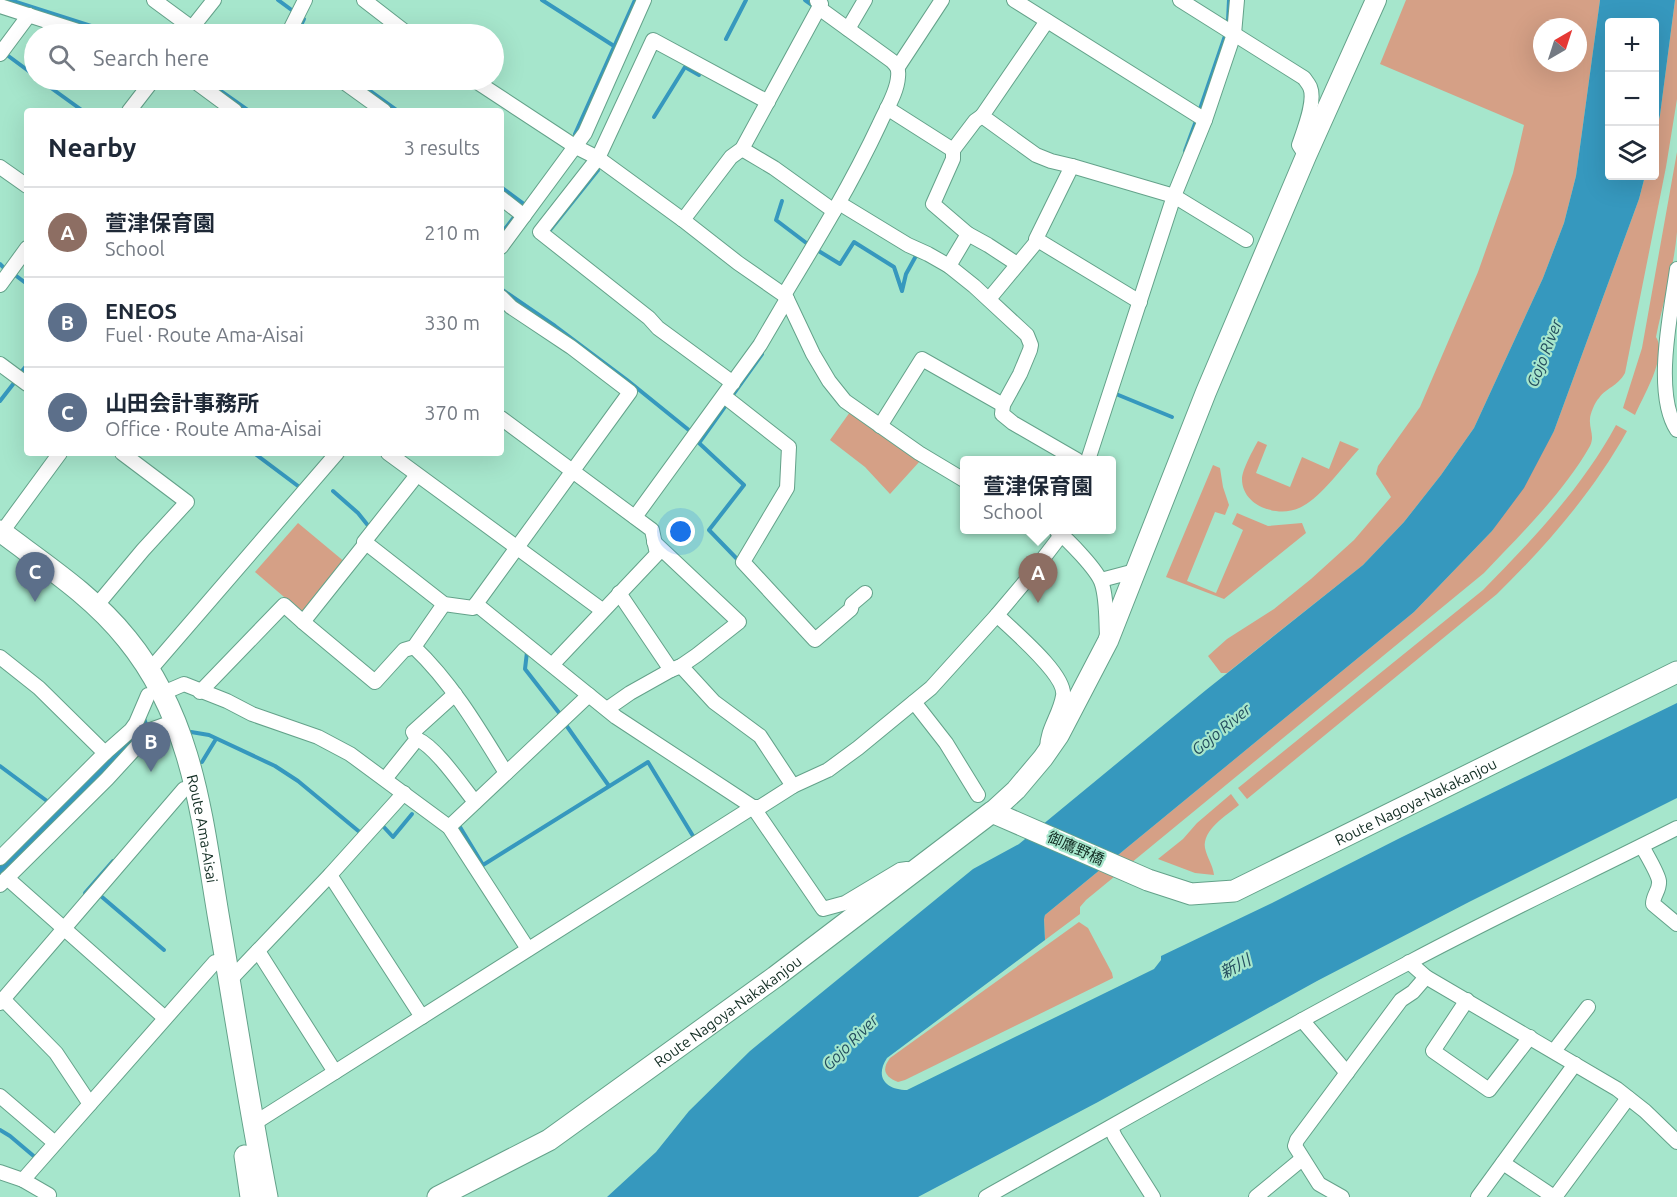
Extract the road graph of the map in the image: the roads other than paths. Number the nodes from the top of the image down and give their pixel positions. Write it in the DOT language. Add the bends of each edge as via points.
graph roads {
  1 [pos="154,0"];
  2 [pos="214,0"];
  3 [pos="304,0"];
  4 [pos="364,0"];
  5 [pos="645,0"];
  6 [pos="865,0"];
  7 [pos="942,0"];
  8 [pos="1014,0"];
  9 [pos="1180,0"];
  10 [pos="1236,0"];
  11 [pos="1376,0"];
  12 [pos="817,4"];
  13 [pos="0,6"];
  14 [pos="29,15"];
  15 [pos="1047,21"];
  16 [pos="56,24"];
  17 [pos="181,24"];
  18 [pos="195,24"];
  19 [pos="293,24"];
  20 [pos="395,24"];
  21 [pos="848,29"];
  22 [pos="1234,34"];
  23 [pos="0,54"];
  24 [pos="898,67"];
  25 [pos="145,90"];
  26 [pos="207,90"];
  27 [pos="355,90"];
  28 [pos="489,90"];
  29 [pos="768,102"];
  30 [pos="131,108"];
  31 [pos="231,108"];
  32 [pos="380,108"];
  33 [pos="887,108"];
  34 [pos="982,116"];
  35 [pos="1204,120"];
  36 [pos="576,147"];
  37 [pos="742,149"];
  38 [pos="953,150"];
  39 [pos="1306,156"];
  40 [pos="598,158"];
  41 [pos="0,166"];
  42 [pos="1072,166"];
  43 [pos="24,184"];
  44 [pos="1174,196"];
  45 [pos="504,200"];
  46 [pos="836,207"];
  47 [pos="524,216"];
  48 [pos="684,220"];
  49 [pos="968,234"];
  50 [pos="1038,240"];
  51 [pos="1246,240"];
  52 [pos="504,243"];
  53 [pos="24,252"];
  54 [pos="1017,264"];
  55 [pos="948,266"];
  56 [pos="1677,269"];
  57 [pos="0,285"];
  58 [pos="785,297"];
  59 [pos="504,299"];
  60 [pos="989,299"];
  61 [pos="1140,302"];
  62 [pos="0,364"];
  63 [pos="24,382"];
  64 [pos="733,383"];
  65 [pos="724,396"];
  66 [pos="1003,405"];
  67 [pos="504,419"];
  68 [pos="880,426"];
  69 [pos="1677,430"];
  70 [pos="58,456"];
  71 [pos="126,456"];
  72 [pos="334,456"];
  73 [pos="392,456"];
  74 [pos="1070,456"];
  75 [pos="1089,456"];
  76 [pos="573,472"];
  77 [pos="417,475"];
  78 [pos="960,478"];
  79 [pos="635,517"];
  80 [pos="1058,534"];
  81 [pos="1063,534"];
  82 [pos="1,537"];
  83 [pos="654,542"];
  84 [pos="366,543"];
  85 [pos="518,548"];
  86 [pos="1135,571"];
  87 [pos="1101,580"];
  88 [pos="619,592"];
  89 [pos="865,593"];
  90 [pos="444,604"];
  91 [pos="476,604"];
  92 [pos="97,606"];
  93 [pos="602,610"];
  94 [pos="997,615"];
  95 [pos="303,622"];
  96 [pos="1108,641"];
  97 [pos="414,647"];
  98 [pos="0,657"];
  99 [pos="552,665"];
  100 [pos="676,668"];
  101 [pos="149,671"];
  102 [pos="1677,672"];
  103 [pos="200,692"];
  104 [pos="156,694"];
  105 [pos="455,694"];
  106 [pos="589,695"];
  107 [pos="914,702"];
  108 [pos="607,709"];
  109 [pos="164,725"];
  110 [pos="417,739"];
  111 [pos="1047,752"];
  112 [pos="105,753"];
  113 [pos="506,773"];
  114 [pos="385,779"];
  115 [pos="793,786"];
  116 [pos="184,789"];
  117 [pos="404,794"];
  118 [pos="978,795"];
  119 [pos="475,802"];
  120 [pos="753,807"];
  121 [pos="998,815"];
  122 [pos="449,827"];
  123 [pos="1677,828"];
  124 [pos="1642,846"];
  125 [pos="0,858"];
  126 [pos="919,868"];
  127 [pos="330,875"];
  128 [pos="1148,880"];
  129 [pos="4,881"];
  130 [pos="1677,924"];
  131 [pos="64,928"];
  132 [pos="528,949"];
  133 [pos="258,951"];
  134 [pos="214,962"];
  135 [pos="1409,963"];
  136 [pos="1426,977"];
  137 [pos="230,980"];
  138 [pos="1467,1000"];
  139 [pos="2,1001"];
  140 [pos="1588,1007"];
  141 [pos="422,1017"];
  142 [pos="165,1018"];
  143 [pos="1302,1020"];
  144 [pos="1530,1037"];
  145 [pos="1554,1051"];
  146 [pos="1575,1064"];
  147 [pos="335,1072"];
  148 [pos="1347,1072"];
  149 [pos="0,1096"];
  150 [pos="1628,1098"];
  151 [pos="90,1104"];
  152 [pos="253,1124"];
  153 [pos="1111,1128"];
  154 [pos="1674,1133"];
  155 [pos="56,1143"];
  156 [pos="1302,1159"];
  157 [pos="1503,1163"];
  158 [pos="0,1172"];
  159 [pos="23,1180"];
  160 [pos="48,1197"];
  161 [pos="251,1197"];
  162 [pos="267,1197"];
  163 [pos="438,1197"];
  164 [pos="986,1197"];
  165 [pos="1153,1197"];
  166 [pos="1256,1197"];
  167 [pos="1342,1197"];
  168 [pos="1478,1197"];
  169 [pos="1554,1197"];
  1 -- 17 [label="street"];
  2 -- 18 [label="street"];
  3 -- 19 [label="street"];
  4 -- 20 [label="street"];
  5 -- 36 [label="street"];
  6 -- 21 [label="street"];
  7 -- 24 [label="street"];
  8 -- 15 [label="street"];
  9 -- 22 [label="street"];
  10 -- 22 [label="street"];
  11 -- 39 [label="street"];
  12 -- 21 [label="street"];
  12 -- 29 [label="street"];
  13 -- 14 [label="street"];
  14 -- 16 [label="street"];
  14 -- 23 [label="street"];
  15 -- 34 [label="street"];
  15 -- 35 [label="street"];
  21 -- 24 [label="street"];
  22 -- 35 [label="street"];
  22 -- 39 [label="street" via="1304,78 1310,87 1312,97 1299,144"];
  24 -- 33 [label="street" via="898,79"];
  25 -- 30 [label="street"];
  26 -- 31 [label="street"];
  27 -- 32 [label="street"];
  28 -- 36 [label="street"];
  29 -- 37 [label="street"];
  29 -- 40 [label="street" via="653,40"];
  33 -- 38 [label="street"];
  33 -- 46 [label="street"];
  34 -- 38 [label="street"];
  34 -- 42 [label="street" via="1036,155"];
  35 -- 44 [label="street"];
  36 -- 40 [label="street"];
  36 -- 47 [label="street"];
  37 -- 46 [label="street"];
  37 -- 48 [label="street" via="731,157"];
  38 -- 49 [label="street" via="953,159 933,204"];
  39 -- 86 [label="street"];
  40 -- 48 [label="street"];
  40 -- 64 [label="street" via="540,232"];
  41 -- 43 [label="street"];
  42 -- 44 [label="street"];
  42 -- 50 [label="street"];
  44 -- 51 [label="street"];
  44 -- 61 [label="street"];
  45 -- 47 [label="street"];
  46 -- 55 [label="street"];
  46 -- 58 [label="street"];
  47 -- 52 [label="street"];
  48 -- 58 [label="street"];
  49 -- 54 [label="street"];
  49 -- 55 [label="street"];
  50 -- 54 [label="street"];
  50 -- 61 [label="street"];
  53 -- 57 [label="street"];
  54 -- 60 [label="street"];
  55 -- 60 [label="street"];
  56 -- 69 [label="street" via="1664,388"];
  58 -- 64 [label="street" via="760,345"];
  58 -- 68 [label="street" via="829,381 845,401"];
  59 -- 76 [label="street" via="630,392"];
  60 -- 66 [label="street" via="1027,335 1031,345"];
  61 -- 75 [label="street"];
  62 -- 63 [label="street"];
  64 -- 65 [label="street"];
  65 -- 79 [label="street"];
  65 -- 89 [label="street" via="789,447 787,488 742,562 815,640"];
  66 -- 68 [label="street" via="922,359"];
  66 -- 74 [label="street" via="1002,414 1013,423"];
  67 -- 76 [label="street"];
  68 -- 78 [label="street"];
  70 -- 82 [label="street"];
  71 -- 92 [label="street" via="187,501"];
  72 -- 101 [label="street"];
  73 -- 77 [label="street"];
  76 -- 79 [label="street"];
  76 -- 85 [label="street"];
  77 -- 84 [label="street"];
  77 -- 85 [label="street"];
  79 -- 83 [label="street" via="652,530"];
  80 -- 94 [label="street"];
  81 -- 87 [label="street"];
  82 -- 92 [label="main road, Route Ama-Aisai" via="76,587"];
  82 -- 104 [label="main road, Route Ama-Aisai" via="90,617"];
  83 -- 88 [label="street" via="657,554"];
  83 -- 100 [label="street" via="739,622"];
  84 -- 90 [label="street"];
  84 -- 95 [label="street"];
  85 -- 91 [label="street"];
  85 -- 93 [label="street"];
  86 -- 87 [label="street"];
  86 -- 96 [label="street"];
  87 -- 96 [label="street"];
  88 -- 93 [label="street"];
  88 -- 100 [label="street"];
  90 -- 91 [label="street" via="473,608"];
  90 -- 97 [label="street"];
  91 -- 99 [label="street"];
  92 -- 101 [label="main road, Route Ama-Aisai"];
  93 -- 99 [label="street"];
  94 -- 107 [label="street"];
  94 -- 111 [label="street" via="1042,659 1062,685 1063,697 1048,733"];
  95 -- 97 [label="street" via="375,682 404,650"];
  95 -- 103 [label="street" via="284,605"];
  96 -- 111 [label="street"];
  97 -- 105 [label="street"];
  98 -- 112 [label="street" via="44,693"];
  99 -- 106 [label="street"];
  100 -- 108 [label="street"];
  100 -- 115 [label="street" via="760,736"];
  101 -- 104 [label="main road, Route Ama-Aisai"];
  102 -- 128 [label="main road, Route Nagoya-Nakakanjou" via="1234,891 1191,894"];
  103 -- 104 [label="street" via="184,684"];
  103 -- 114 [label="street" via="318,737"];
  104 -- 109 [label="main road, Route Ama-Aisai"];
  104 -- 112 [label="street" via="131,730"];
  104 -- 137 [label="main road, Route Ama-Aisai" via="182,735 197,790"];
  105 -- 110 [label="street" via="413,732"];
  105 -- 113 [label="street"];
  106 -- 108 [label="street"];
  106 -- 113 [label="street"];
  107 -- 115 [label="street" via="828,770"];
  107 -- 118 [label="street" via="946,743"];
  108 -- 120 [label="street"];
  109 -- 116 [label="main road, Route Ama-Aisai"];
  109 -- 129 [label="street" via="153,729"];
  110 -- 114 [label="street"];
  110 -- 119 [label="street" via="434,752"];
  111 -- 121 [label="street"];
  112 -- 125 [label="street"];
  113 -- 119 [label="street"];
  114 -- 117 [label="street"];
  115 -- 120 [label="street" via="760,807"];
  116 -- 131 [label="street"];
  116 -- 134 [label="main road, Route Ama-Aisai"];
  117 -- 122 [label="street"];
  117 -- 127 [label="street"];
  119 -- 122 [label="street"];
  120 -- 126 [label="street" via="823,909 845,903 900,870"];
  120 -- 132 [label="street"];
  121 -- 126 [label="main road, Route Nagoya-Nakakanjou"];
  121 -- 128 [label="main road, 御鷹野橋"];
  122 -- 132 [label="street"];
  123 -- 124 [label="street"];
  124 -- 130 [label="street" via="1659,881 1653,904"];
  124 -- 135 [label="street"];
  126 -- 163 [label="main road, Route Nagoya-Nakakanjou" via="549,1140"];
  127 -- 133 [label="street"];
  127 -- 141 [label="street"];
  129 -- 131 [label="street"];
  131 -- 139 [label="street"];
  131 -- 142 [label="street"];
  132 -- 141 [label="street"];
  133 -- 137 [label="street"];
  133 -- 147 [label="street"];
  134 -- 142 [label="street"];
  134 -- 161 [label="main road, Route Ama-Aisai"];
  135 -- 136 [label="street"];
  135 -- 143 [label="street"];
  136 -- 138 [label="street"];
  136 -- 148 [label="street" via="1401,1000"];
  137 -- 152 [label="main road, Route Ama-Aisai"];
  138 -- 144 [label="street"];
  138 -- 144 [label="street" via="1433,1051 1489,1090"];
  139 -- 151 [label="street" via="56,1053"];
  140 -- 145 [label="street"];
  141 -- 147 [label="street"];
  142 -- 151 [label="street"];
  143 -- 148 [label="street"];
  143 -- 153 [label="street"];
  144 -- 145 [label="street"];
  145 -- 146 [label="street"];
  146 -- 150 [label="street"];
  146 -- 157 [label="street"];
  147 -- 152 [label="street"];
  148 -- 156 [label="street" via="1297,1140 1295,1146"];
  149 -- 155 [label="street"];
  150 -- 154 [label="street"];
  150 -- 169 [label="street"];
  151 -- 155 [label="street"];
  152 -- 162 [label="main road, Route Ama-Aisai"];
  153 -- 164 [label="street"];
  153 -- 165 [label="street"];
  155 -- 159 [label="street"];
  156 -- 166 [label="street"];
  156 -- 167 [label="street" via="1319,1184"];
  157 -- 168 [label="street"];
  157 -- 169 [label="street"];
  158 -- 159 [label="street"];
  159 -- 160 [label="street"];
}
